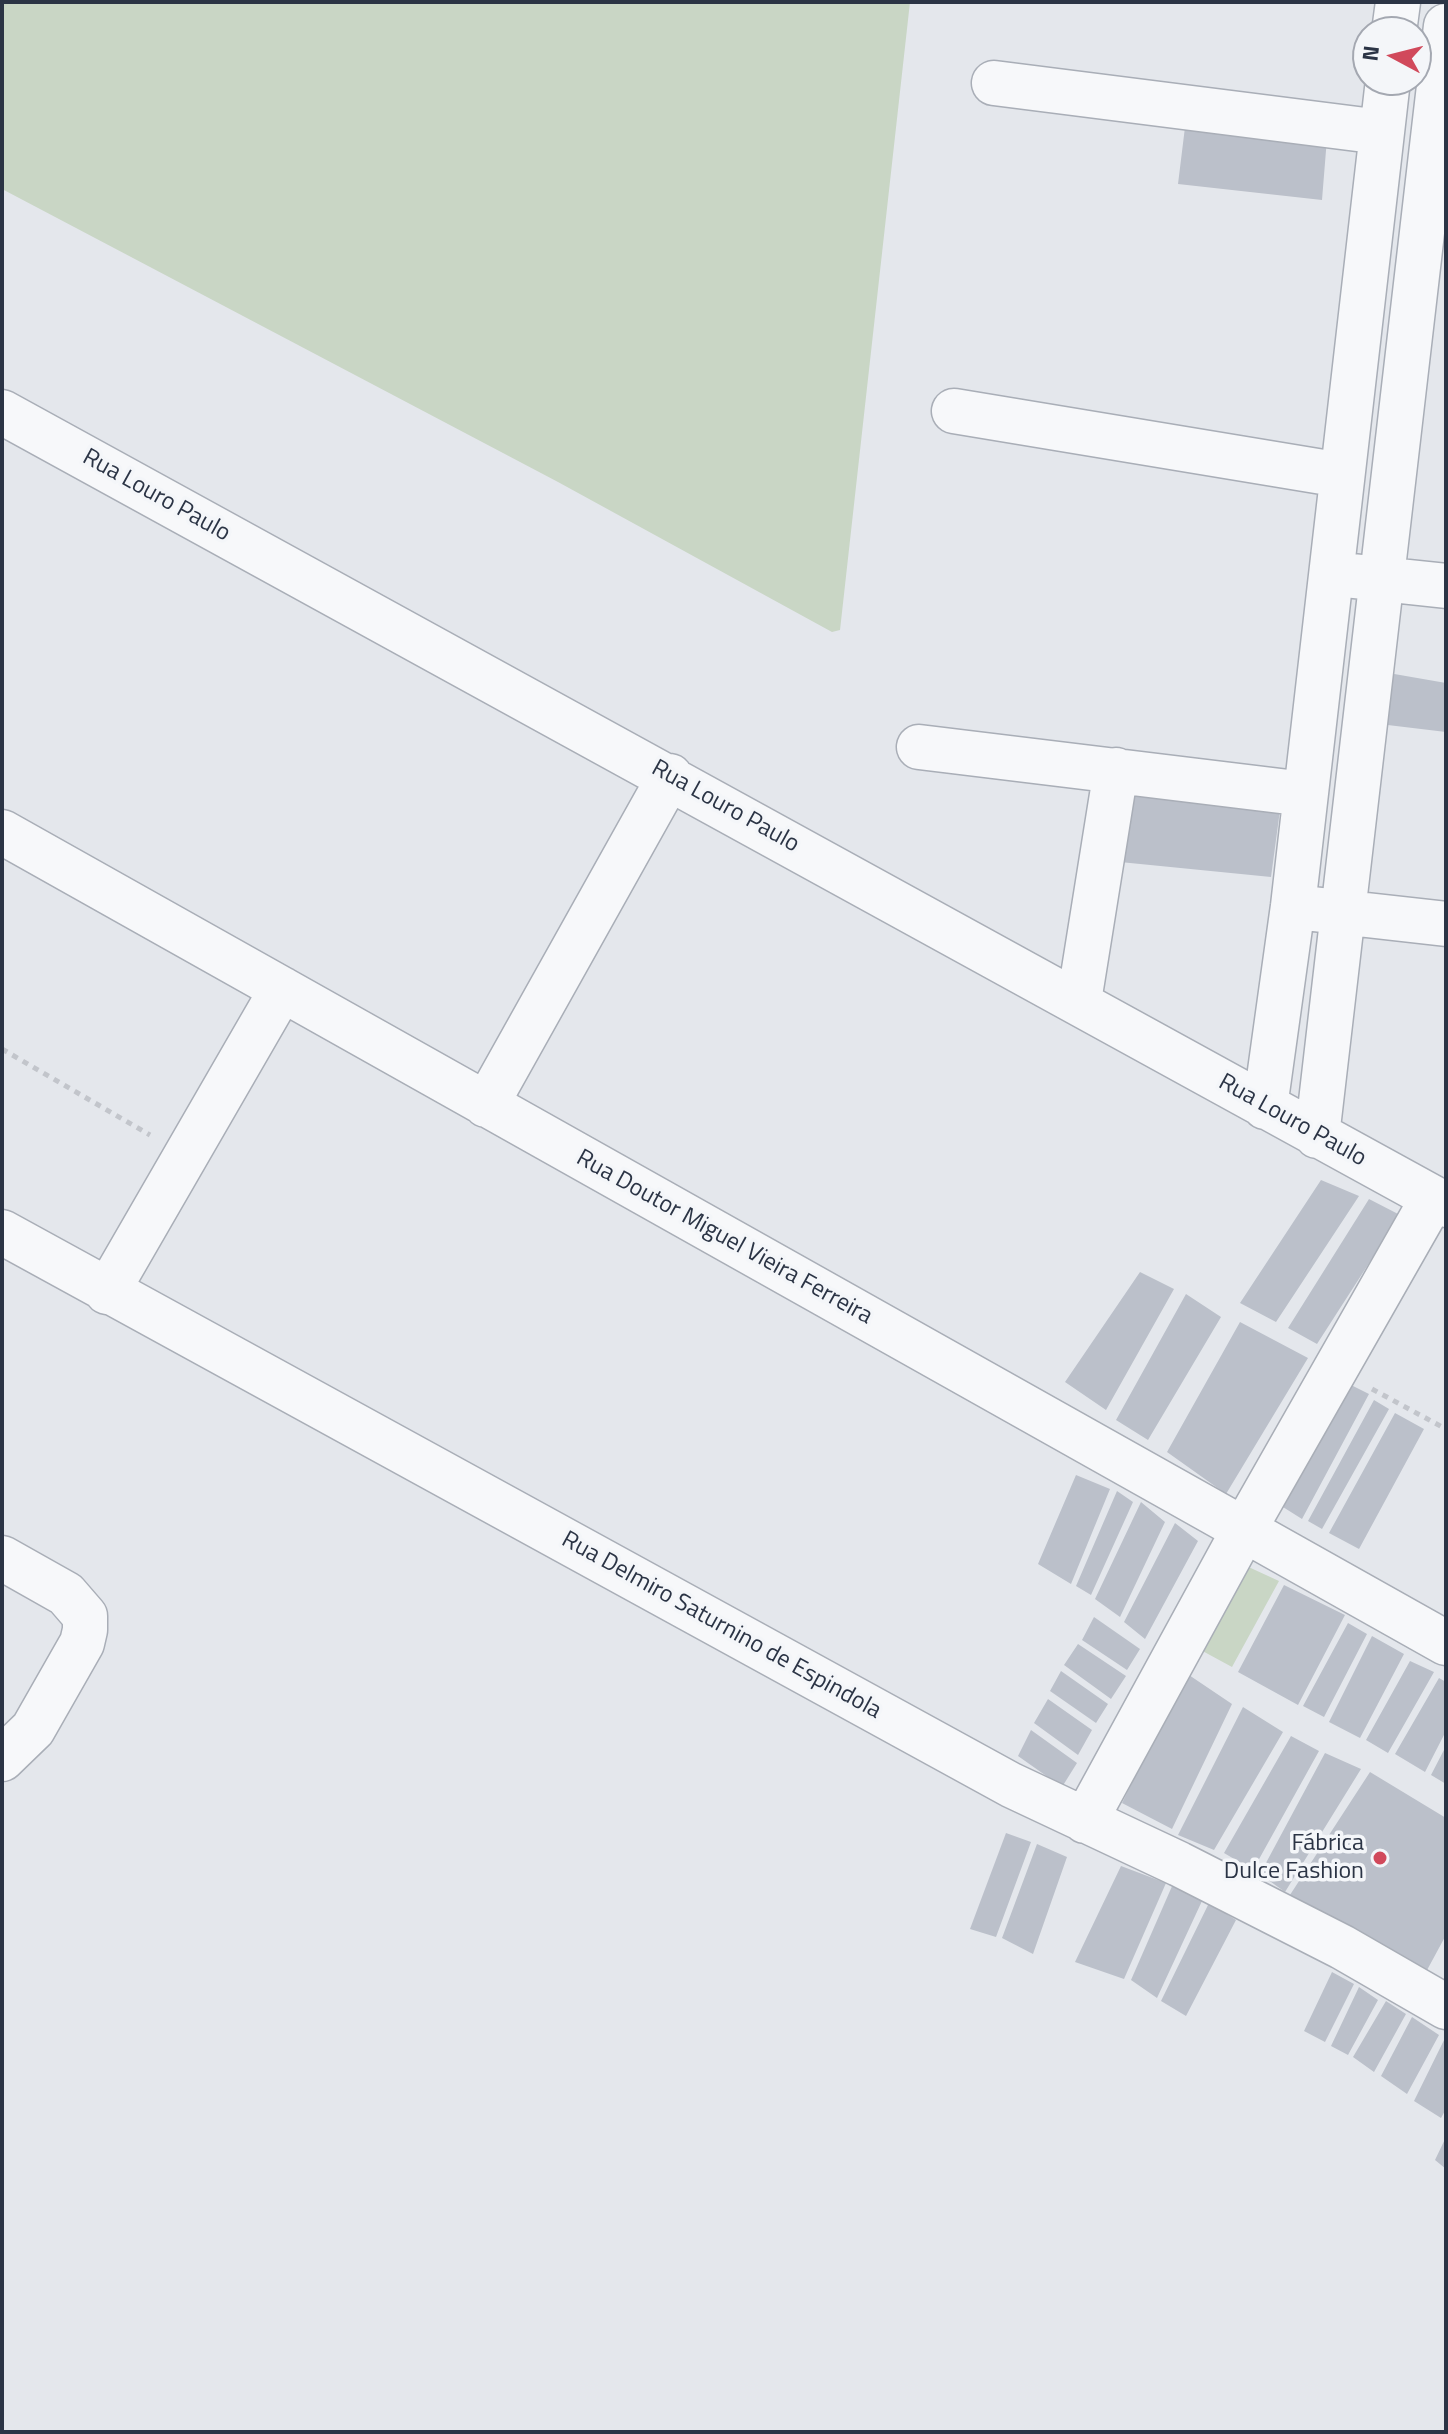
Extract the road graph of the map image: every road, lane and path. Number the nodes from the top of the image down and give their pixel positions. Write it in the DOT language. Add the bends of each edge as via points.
graph roads {
  1 [pos="1446,26"];
  2 [pos="994,83"];
  3 [pos="1386,96"];
  4 [pos="1381,132"];
  5 [pos="1369,236"];
  6 [pos="1433,242"];
  7 [pos="954,411"];
  8 [pos="2,412"];
  9 [pos="1341,475"];
  10 [pos="1331,574"];
  11 [pos="1381,579"];
  12 [pos="1446,586"];
  13 [pos="919,747"];
  14 [pos="1116,770"];
  15 [pos="670,776"];
  16 [pos="1305,794"];
  17 [pos="2,832"];
  18 [pos="1293,906"];
  19 [pos="1341,912"];
  20 [pos="1446,924"];
  21 [pos="282,989"];
  22 [pos="1079,1001"];
  23 [pos="2,1049"];
  24 [pos="486,1105"];
  25 [pos="1265,1107"];
  26 [pos="1317,1136"];
  27 [pos="186,1155"];
  28 [pos="1440,1202"];
  29 [pos="2,1232"];
  30 [pos="107,1292"];
  31 [pos="1336,1369"];
  32 [pos="1446,1429"];
  33 [pos="1245,1528"];
  34 [pos="2,1558"];
  35 [pos="1446,1643"];
  36 [pos="2,1759"];
  37 [pos="1085,1821"];
  38 [pos="1446,2007"];
  1 -- 6 [label="street"];
  2 -- 4 [label="street"];
  3 -- 4 [label="street"];
  4 -- 5 [label="street"];
  5 -- 6 [label="street"];
  5 -- 9 [label="street"];
  6 -- 11 [label="street"];
  7 -- 9 [label="street"];
  8 -- 15 [label="street, Rua Louro Paulo"];
  9 -- 10 [label="street"];
  10 -- 11 [label="street"];
  10 -- 16 [label="street"];
  11 -- 12 [label="street"];
  11 -- 19 [label="street"];
  13 -- 14 [label="street"];
  14 -- 16 [label="street"];
  14 -- 22 [label="street"];
  15 -- 22 [label="street, Rua Louro Paulo"];
  15 -- 24 [label="street"];
  16 -- 18 [label="street"];
  17 -- 21 [label="street, Rua Doutor Miguel Vieira Ferreira"];
  18 -- 19 [label="street"];
  18 -- 25 [label="street"];
  19 -- 20 [label="street"];
  19 -- 26 [label="street"];
  21 -- 24 [label="street, Rua Doutor Miguel Vieira Ferreira"];
  21 -- 27 [label="street"];
  22 -- 25 [label="street, Rua Louro Paulo"];
  23 -- 27 [label="path"];
  24 -- 33 [label="street, Rua Doutor Miguel Vieira Ferreira"];
  25 -- 26 [label="street, Rua Louro Paulo"];
  26 -- 28 [label="street, Rua Louro Paulo"];
  27 -- 30 [label="street"];
  28 -- 31 [label="street"];
  29 -- 30 [label="street, Rua Delmiro Saturnino de Espindola"];
  30 -- 37 [label="street, Rua Delmiro Saturnino de Espindola"];
  31 -- 32 [label="path"];
  31 -- 33 [label="street"];
  33 -- 35 [label="street, Rua Doutor Miguel Vieira Ferreira"];
  33 -- 37 [label="street"];
  34 -- 36 [label="street" via="66,1594 85,1616 82,1643 55,1693 33,1729"];
  37 -- 38 [label="street, Rua Delmiro Saturnino de Espindola" via="1342,1947"];
}
